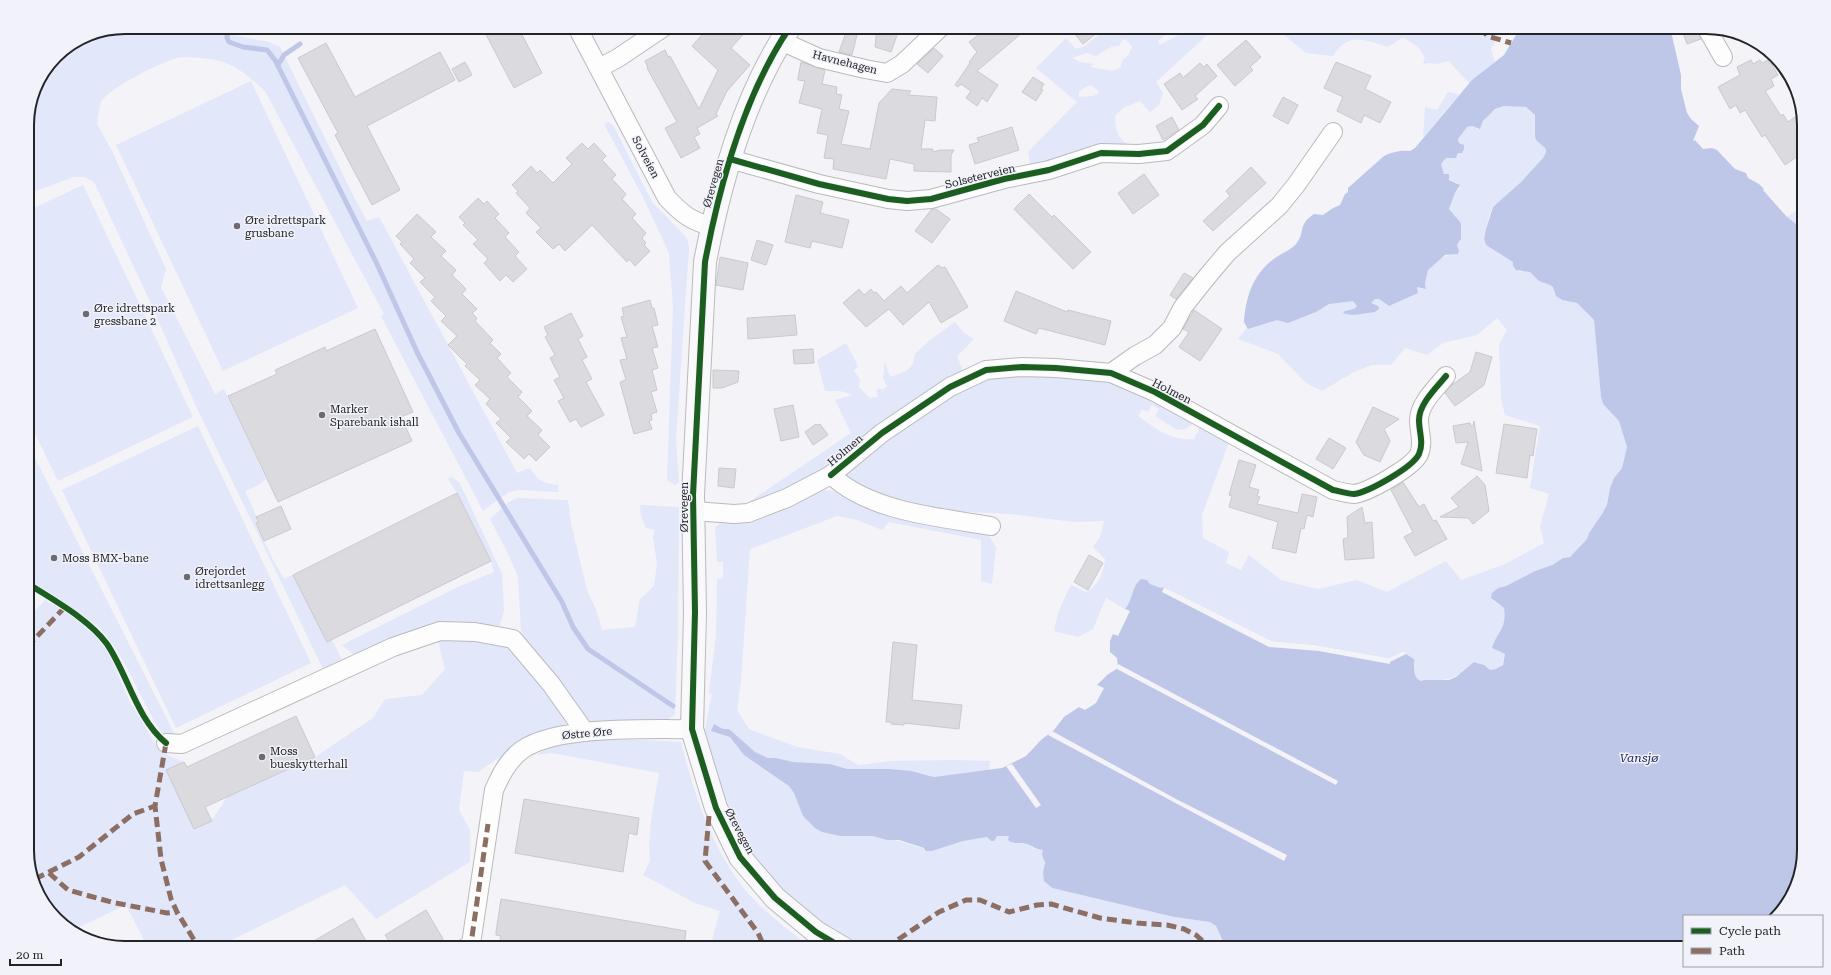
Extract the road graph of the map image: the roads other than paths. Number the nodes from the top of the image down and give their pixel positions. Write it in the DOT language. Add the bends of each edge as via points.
graph roads {
  1 [pos="581,34"];
  2 [pos="654,34"];
  3 [pos="786,34"];
  4 [pos="934,34"];
  5 [pos="1710,34"];
  6 [pos="1723,57"];
  7 [pos="599,68"];
  8 [pos="1219,106"];
  9 [pos="1333,132"];
  10 [pos="730,159"];
  11 [pos="712,227"];
  12 [pos="1111,374"];
  13 [pos="1446,376"];
  14 [pos="831,475"];
  15 [pos="694,510"];
  16 [pos="991,526"];
  17 [pos="692,729"];
  18 [pos="585,732"];
  19 [pos="166,743"];
  20 [pos="474,941"];
  21 [pos="831,941"];
  1 -- 7 [label="street, Solveien"];
  2 -- 7 [label="street"];
  3 -- 4 [label="street, Havnehagen" via="819,58 887,73 902,64"];
  3 -- 10 [label="street, Ørevegen" via="746,110"];
  5 -- 6 [label="street"];
  7 -- 11 [label="street, Solveien" via="667,198 693,221"];
  8 -- 10 [label="street, Solseterveien" via="1203,124 1167,151 1139,154 1101,153 1050,170 1004,179 931,199 888,199 819,184"];
  9 -- 12 [label="street" via="1279,206 1227,253 1206,278 1183,307 1172,328 1155,345"];
  10 -- 11 [label="street, Ørevegen"];
  11 -- 15 [label="street, Ørevegen" via="703,284"];
  12 -- 13 [label="street, Holmen" via="1155,392 1333,490 1353,494 1372,489 1387,481 1418,456 1421,445 1419,418 1426,400"];
  12 -- 14 [label="street, Holmen" via="1056,368 986,370 950,387 911,412"];
  14 -- 15 [label="street, Holmen" via="787,498 748,513"];
  14 -- 16 [label="street, Holmen" via="859,495 894,508"];
  15 -- 17 [label="street, Ørevegen"];
  17 -- 18 [label="street, Østre Øre"];
  17 -- 21 [label="street, Ørevegen" via="716,808 740,856 775,898 816,932"];
  18 -- 19 [label="street" via="551,684 513,639 475,632 440,631 393,647 182,744"];
  18 -- 20 [label="street, Østre Øre" via="555,736 529,746 517,754 503,771 494,790 488,824"];
}
